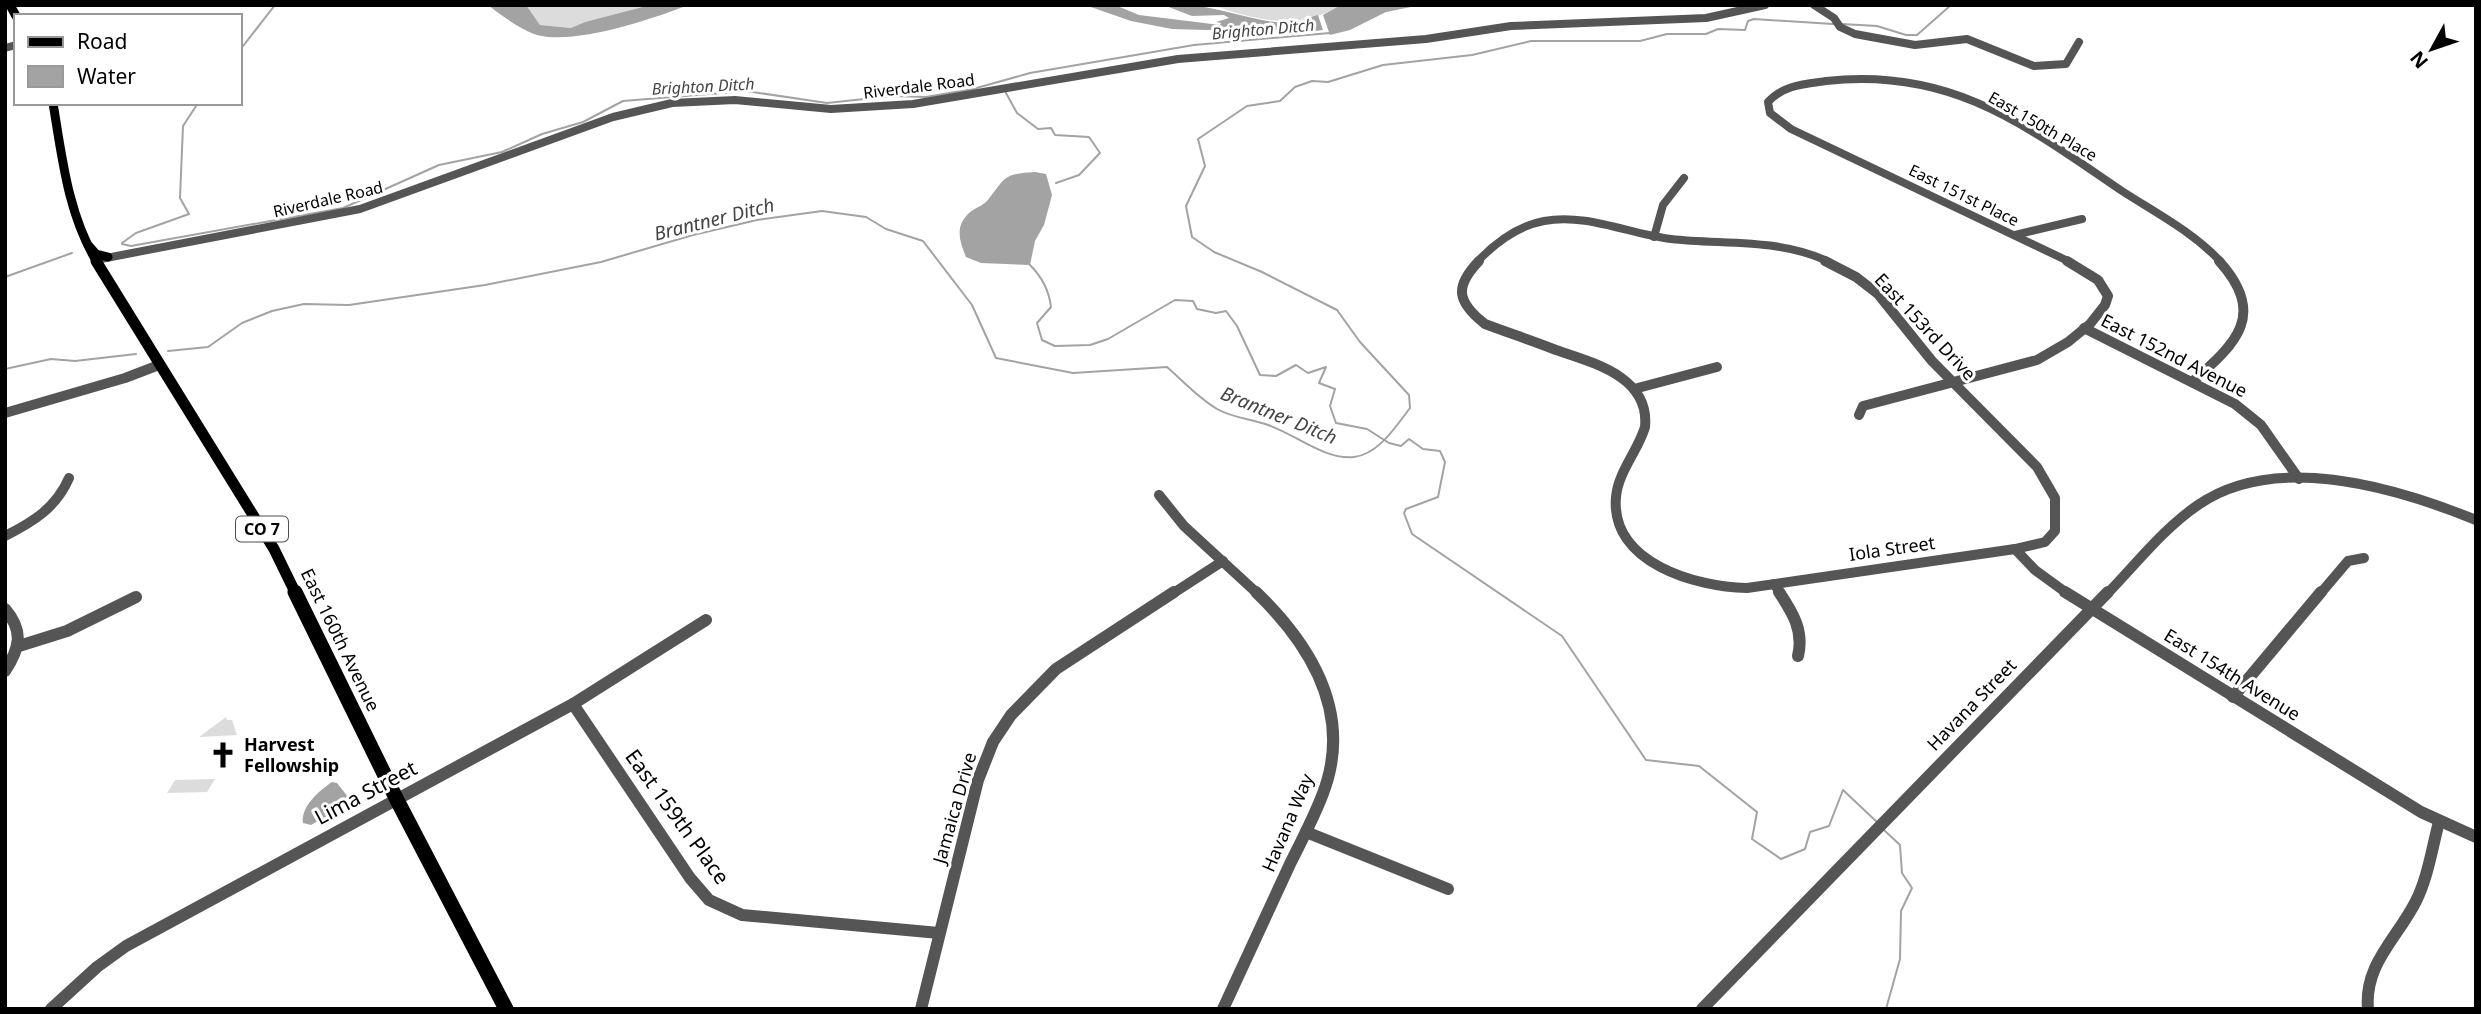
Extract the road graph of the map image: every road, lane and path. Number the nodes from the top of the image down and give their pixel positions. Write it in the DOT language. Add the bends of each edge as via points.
graph roads {
  1 [pos="1765,5"];
  2 [pos="1814,5"];
  3 [pos="2080,42"];
  4 [pos="53,105"];
  5 [pos="1768,106"];
  6 [pos="1684,178"];
  7 [pos="2082,219"];
  8 [pos="2015,235"];
  9 [pos="1654,237"];
  10 [pos="83,240"];
  11 [pos="108,257"];
  12 [pos="94,261"];
  13 [pos="2084,328"];
  14 [pos="159,365"];
  15 [pos="1717,367"];
  16 [pos="2193,381"];
  17 [pos="1954,383"];
  18 [pos="1634,389"];
  19 [pos="5,413"];
  20 [pos="1859,415"];
  21 [pos="69,478"];
  22 [pos="2299,479"];
  23 [pos="1159,495"];
  24 [pos="2476,520"];
  25 [pos="5,537"];
  26 [pos="2015,549"];
  27 [pos="2364,558"];
  28 [pos="1223,561"];
  29 [pos="1774,584"];
  30 [pos="136,597"];
  31 [pos="5,609"];
  32 [pos="2092,609"];
  33 [pos="706,620"];
  34 [pos="19,646"];
  35 [pos="1798,656"];
  36 [pos="5,671"];
  37 [pos="2233,696"];
  38 [pos="573,704"];
  39 [pos="397,800"];
  40 [pos="2439,822"];
  41 [pos="1306,832"];
  42 [pos="2476,837"];
  43 [pos="1448,889"];
  44 [pos="939,933"];
  45 [pos="51,1009"];
  46 [pos="506,1009"];
  47 [pos="921,1009"];
  48 [pos="1223,1009"];
  49 [pos="1702,1009"];
  50 [pos="2368,1009"];
  1 -- 11 [label="street, Riverdale Road" via="1706,18 1511,26 1426,39 1178,60 913,104 831,109 735,100 672,103 613,117 360,209"];
  2 -- 3 [label="street" via="1855,34 1915,46 1967,40 2020,63 2044,67 2066,64"];
  4 -- 10 [label="main road, East 160th Avenue / CO 7" via="65,179"];
  5 -- 8 [label="street, East 151st Place" via="1773,117 1791,129"];
  5 -- 16 [label="street, East 150th Place" via="1779,92 1811,83 1926,84 2020,125 2141,202 2209,251 2241,292 2245,313 2240,333"];
  6 -- 9 [label="street" via="1664,201"];
  7 -- 8 [label="street"];
  8 -- 13 [label="street, East 151st Place" via="2082,268 2102,284 2107,304"];
  9 -- 17 [label="street, East 153rd Drive" via="1770,245 1837,266 1878,294"];
  9 -- 18 [label="street, East 153rd Drive" via="1571,220 1525,225 1502,238 1467,272 1460,286 1468,311 1485,324 1602,366"];
  10 -- 11 [label="main road" via="96,254"];
  10 -- 12 [label="main road, East 160th Avenue / CO 7"];
  11 -- 12 [label="street, Riverdale Road"];
  12 -- 14 [label="main road, East 160th Avenue / CO 7"];
  13 -- 16 [label="street, East 152nd Avenue"];
  13 -- 17 [label="street" via="2036,360"];
  14 -- 19 [label="street"];
  14 -- 39 [label="main road, East 160th Avenue / CO 7" via="274,550"];
  15 -- 18 [label="street"];
  16 -- 22 [label="street, East 152nd Avenue" via="2255,419"];
  17 -- 20 [label="street" via="1863,406"];
  17 -- 26 [label="street, East 153rd Drive" via="2037,467 2052,491 2055,531 2045,542"];
  18 -- 29 [label="street, Iola Street" via="1645,408 1645,426 1615,504 1627,536 1651,560 1688,580 1728,589"];
  21 -- 25 [label="street" via="55,505"];
  22 -- 24 [label="street, Havana Street" via="2383,489"];
  22 -- 32 [label="street, Havana Street" via="2245,485 2206,499"];
  23 -- 28 [label="street, Havana Way" via="1174,517"];
  26 -- 29 [label="street, Iola Street"];
  26 -- 32 [label="street, East 154th Avenue" via="2039,575"];
  27 -- 37 [label="street" via="2348,561"];
  28 -- 41 [label="street, Havana Way" via="1298,634 1324,686 1331,718 1331,759 1323,794"];
  28 -- 44 [label="street, Jamaica Drive" via="1056,669 1011,715 993,742 978,781"];
  29 -- 35 [label="street" via="1797,624"];
  30 -- 34 [label="street" via="67,631"];
  31 -- 34 [label="street" via="21,632"];
  32 -- 37 [label="street, East 154th Avenue"];
  32 -- 49 [label="street, Havana Street"];
  33 -- 38 [label="street, Lima Street"];
  34 -- 36 [label="street"];
  37 -- 40 [label="street, East 154th Avenue"];
  38 -- 39 [label="street, Lima Street"];
  38 -- 44 [label="street, East 159th Place" via="698,889 720,907 752,917"];
  39 -- 45 [label="street, Lima Street" via="127,946"];
  39 -- 46 [label="main road, East 160th Avenue / CO 7"];
  40 -- 42 [label="street, East 154th Avenue"];
  40 -- 50 [label="street" via="2416,901 2369,977"];
  41 -- 43 [label="street"];
  41 -- 48 [label="street, Havana Way"];
  44 -- 47 [label="street, Jamaica Drive"];
}
